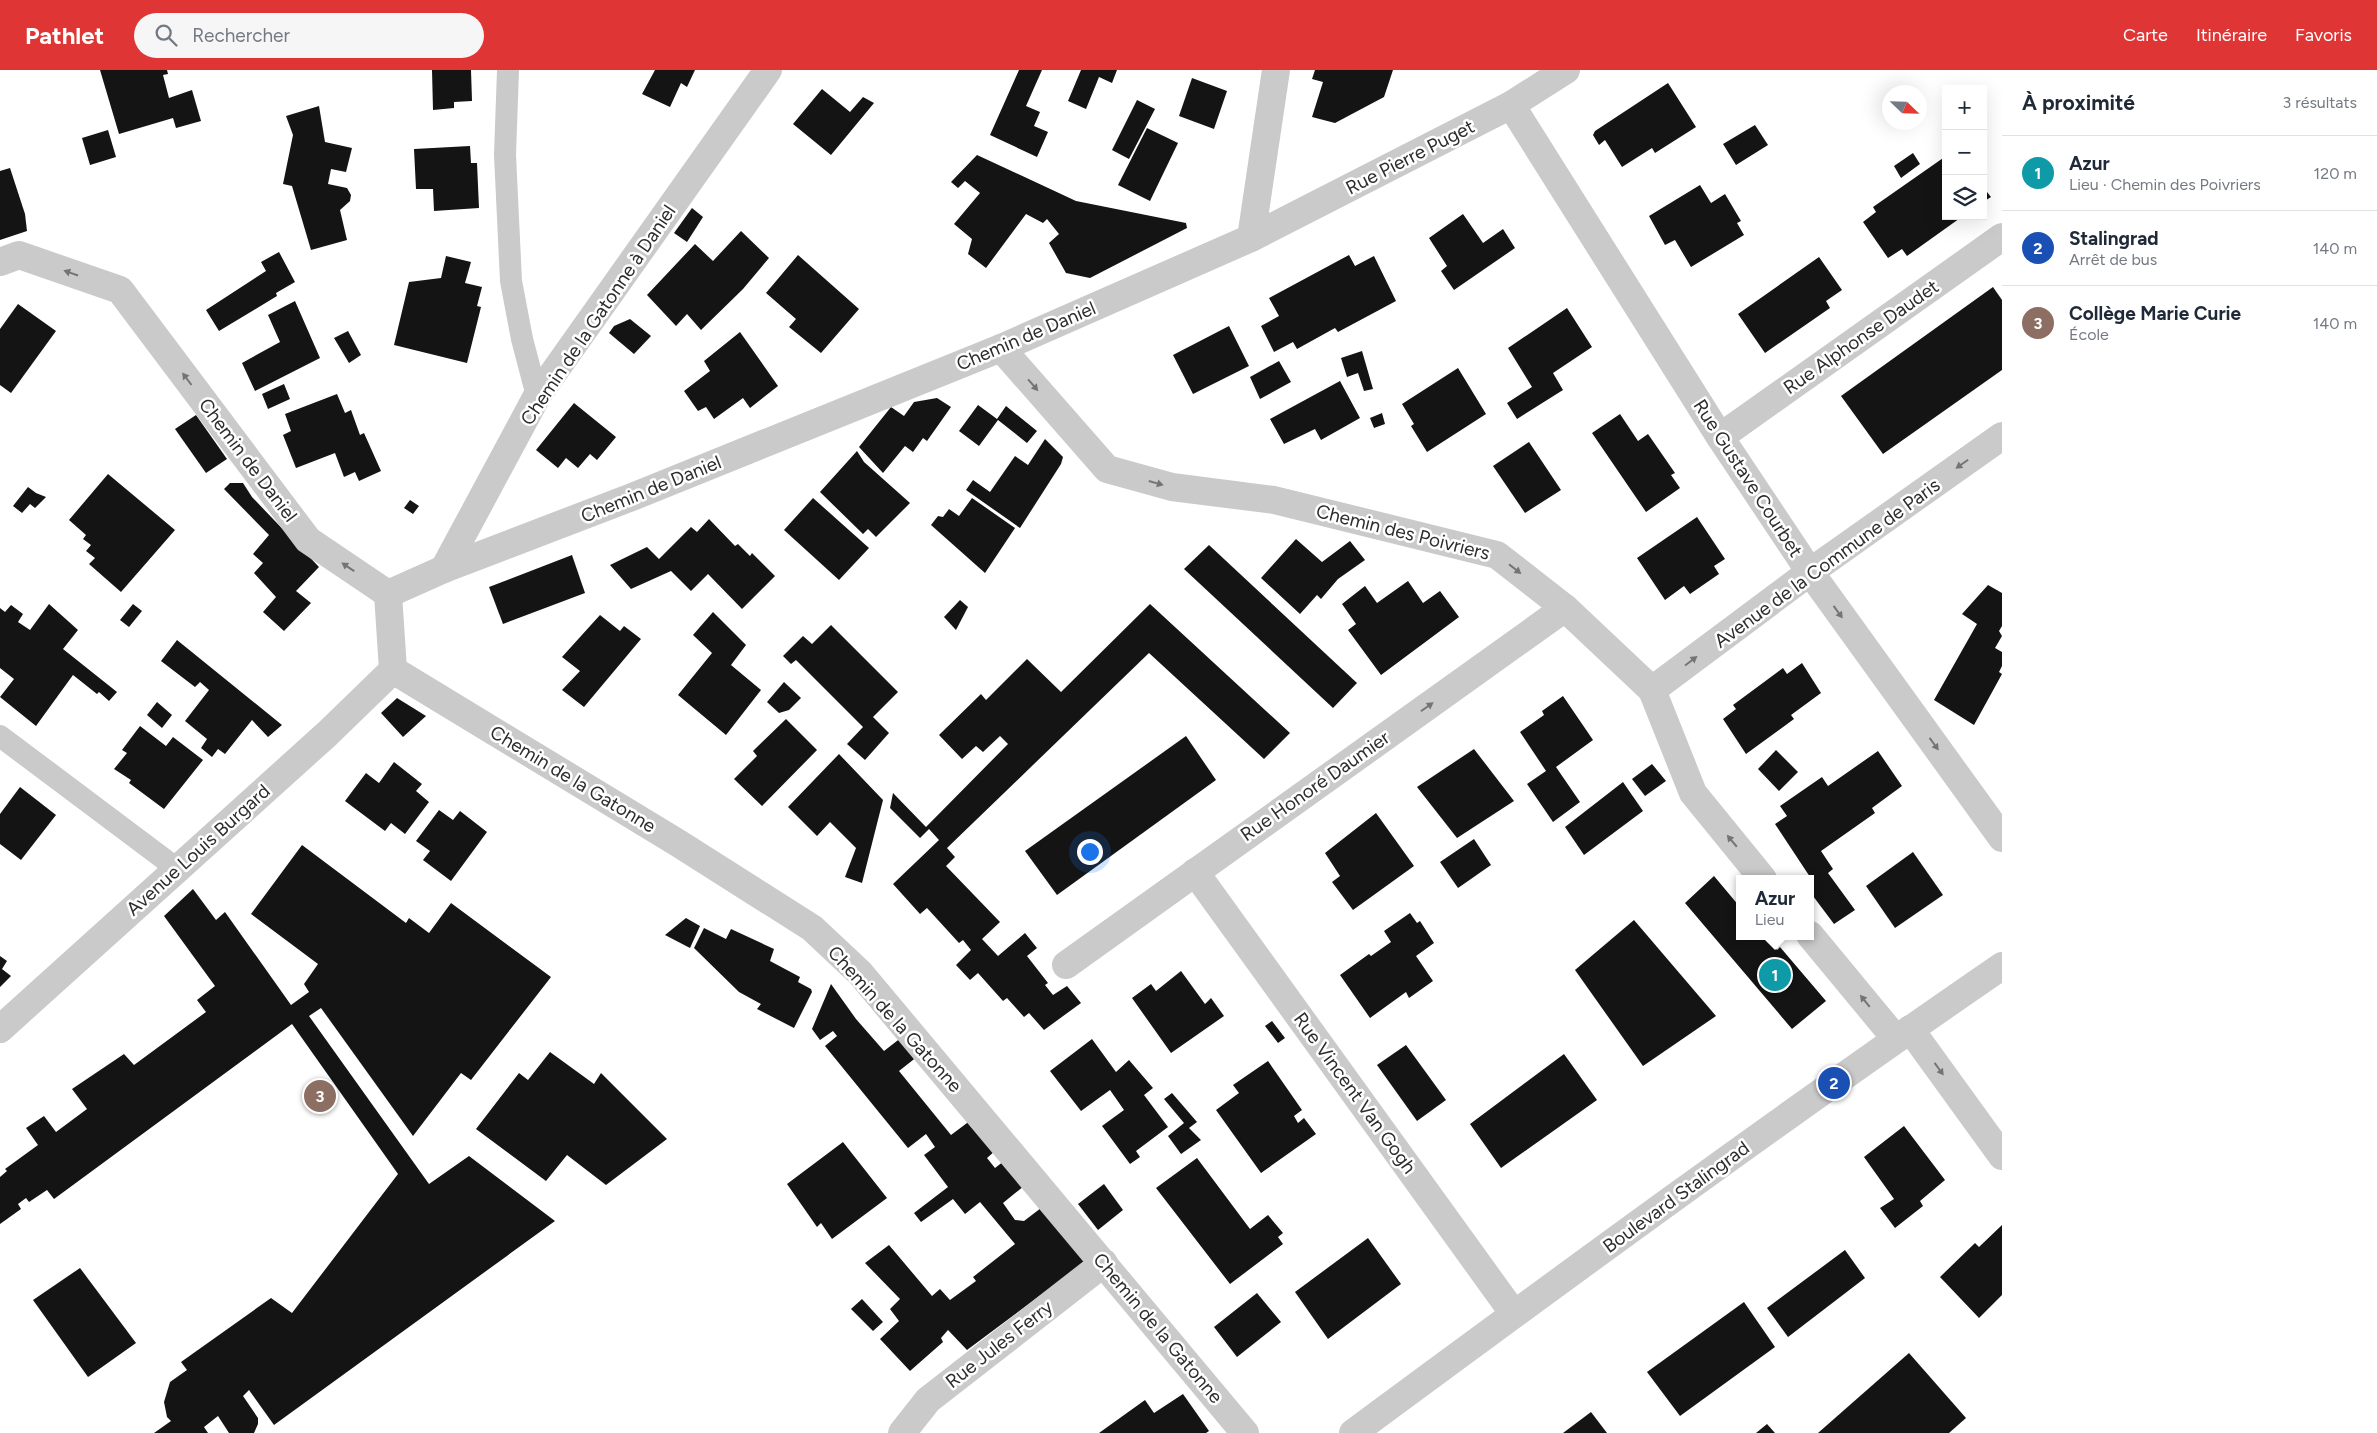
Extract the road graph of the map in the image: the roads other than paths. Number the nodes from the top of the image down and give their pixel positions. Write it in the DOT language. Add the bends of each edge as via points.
graph roads {
  1 [pos="508,70"];
  2 [pos="768,70"];
  3 [pos="1276,70"];
  4 [pos="1566,70"];
  5 [pos="1511,105"];
  6 [pos="2002,237"];
  7 [pos="1251,238"];
  8 [pos="0,262"];
  9 [pos="1001,348"];
  10 [pos="537,396"];
  11 [pos="2002,436"];
  12 [pos="1720,437"];
  13 [pos="444,569"];
  14 [pos="1810,572"];
  15 [pos="388,594"];
  16 [pos="1565,608"];
  17 [pos="393,670"];
  18 [pos="1652,690"];
  19 [pos="0,736"];
  20 [pos="2002,838"];
  21 [pos="176,868"];
  22 [pos="1195,872"];
  23 [pos="1760,875"];
  24 [pos="1814,939"];
  25 [pos="1066,966"];
  26 [pos="2002,966"];
  27 [pos="0,1029"];
  28 [pos="1903,1034"];
  29 [pos="2002,1156"];
  30 [pos="1104,1263"];
  31 [pos="1514,1314"];
  32 [pos="902,1433"];
  33 [pos="1245,1433"];
  34 [pos="1353,1433"];
  1 -- 10 [label="lane" via="505,155 511,281"];
  2 -- 10 [label="street, Chemin de la Gatonne à Daniel"];
  3 -- 7 [label="street"];
  4 -- 5 [label="street, Rue Pierre Puget"];
  5 -- 7 [label="street, Rue Pierre Puget"];
  5 -- 12 [label="street, Rue Gustave Courbet"];
  6 -- 12 [label="street, Rue Alphonse Daudet"];
  7 -- 9 [label="street, Chemin de Daniel"];
  15 -- 8 [label="street, Chemin de Daniel, one-way" via="308,540 120,290 19,255"];
  9 -- 13 [label="street, Chemin de Daniel"];
  9 -- 16 [label="street, Chemin des Poivriers, one-way" via="1107,469 1172,487 1274,500 1497,555"];
  10 -- 13 [label="street, Chemin de la Gatonne à Daniel"];
  11 -- 14 [label="street, Avenue de la Commune de Paris, one-way"];
  12 -- 14 [label="street, Rue Gustave Courbet"];
  13 -- 15 [label="street, Chemin de Daniel"];
  18 -- 14 [label="street, Avenue de la Commune de Paris, one-way"];
  14 -- 20 [label="street, Rue Gustave Courbet, one-way"];
  15 -- 17 [label="street"];
  16 -- 18 [label="street, Chemin des Poivriers"];
  22 -- 16 [label="street, Rue Honoré Daumier, one-way"];
  17 -- 21 [label="street, Avenue Louis Burgard" via="327,734"];
  17 -- 30 [label="street, Chemin de la Gatonne" via="812,928 860,973"];
  23 -- 18 [label="street, Chemin des Poivriers, one-way" via="1693,793"];
  19 -- 21 [label="lane"];
  21 -- 27 [label="street, Avenue Louis Burgard"];
  22 -- 25 [label="street, Rue Honoré Daumier"];
  22 -- 31 [label="street, Rue Vincent Van Gogh"];
  28 -- 24 [label="street, one-way"];
  26 -- 28 [label="street, Boulevard Stalingrad"];
  28 -- 29 [label="street, one-way"];
  28 -- 31 [label="street, Boulevard Stalingrad"];
  30 -- 32 [label="street, Rue Jules Ferry" via="928,1400"];
  30 -- 33 [label="street, Chemin de la Gatonne"];
  31 -- 34 [label="street, Boulevard Stalingrad"];
}
